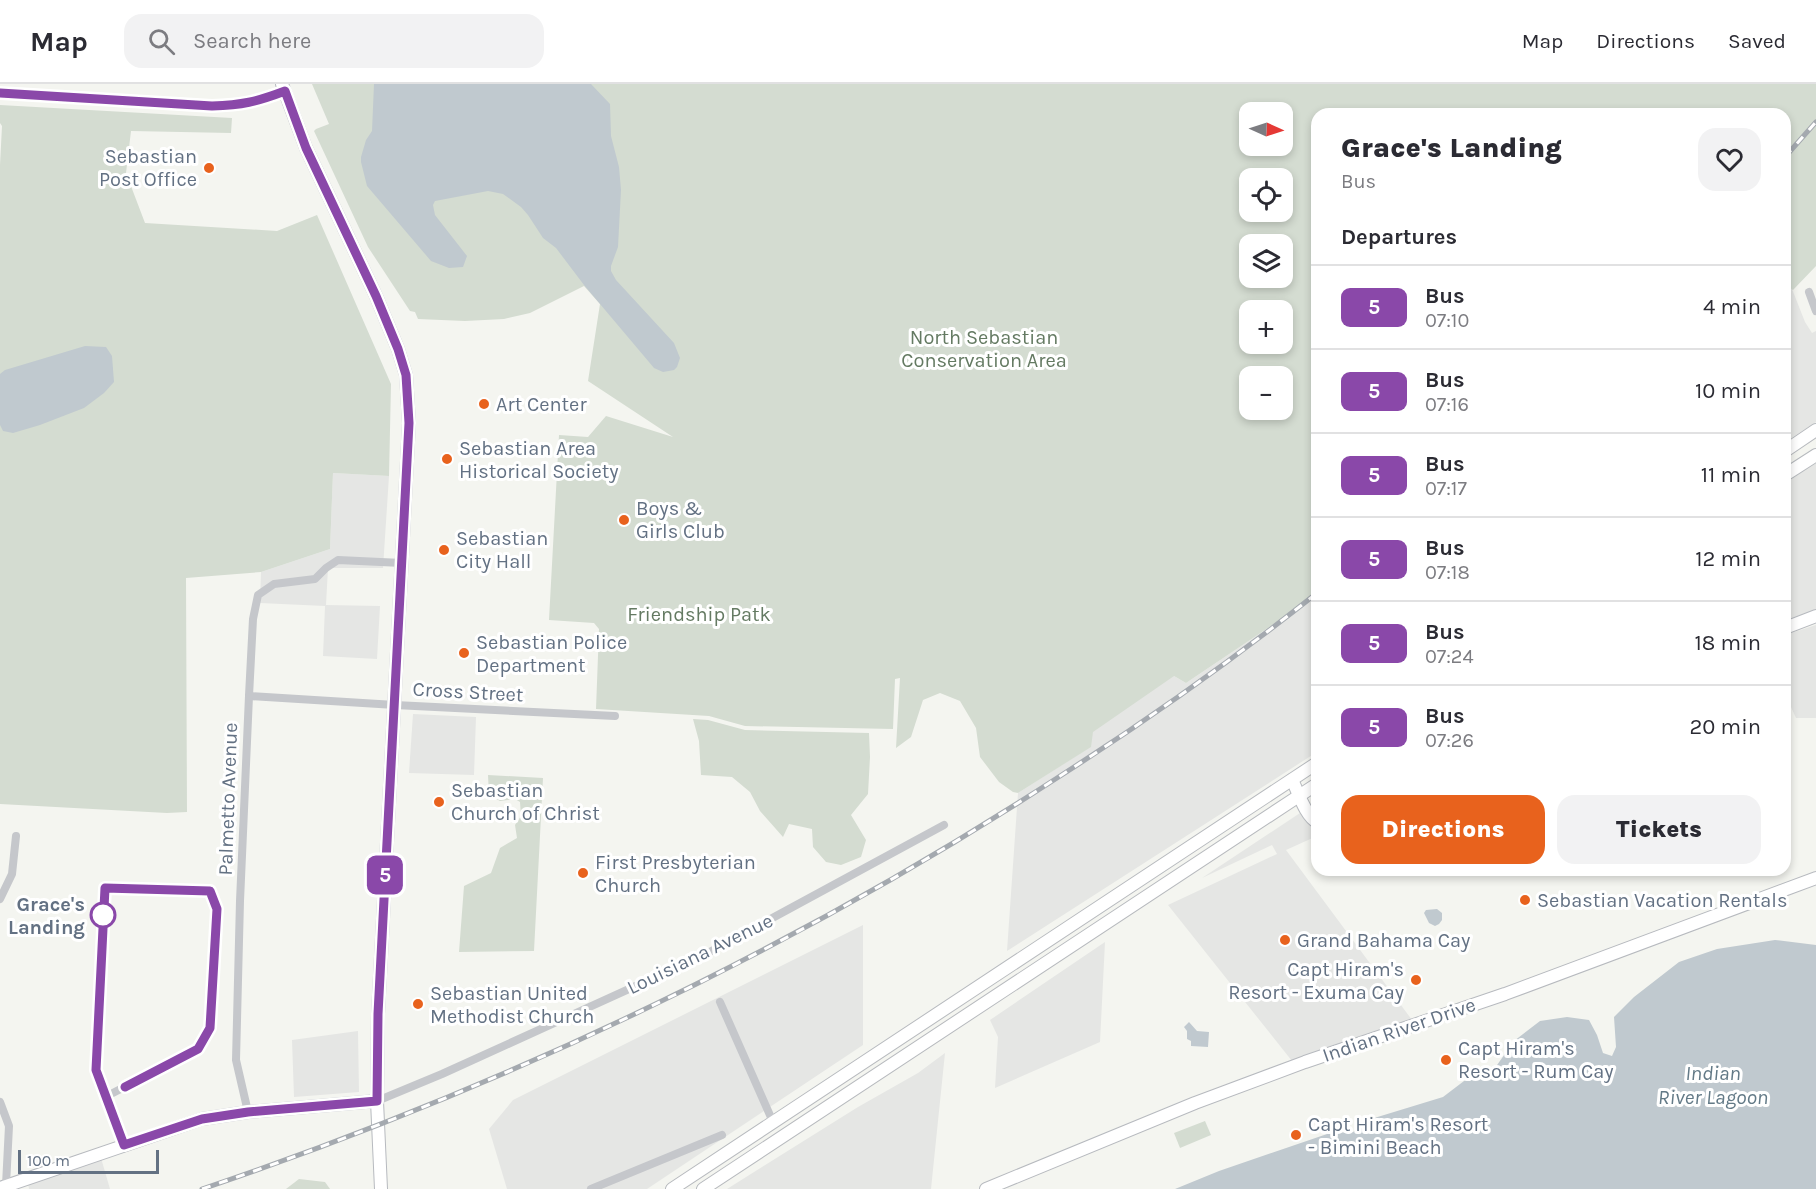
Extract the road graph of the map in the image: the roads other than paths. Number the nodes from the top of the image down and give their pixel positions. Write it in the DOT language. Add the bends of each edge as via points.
graph roads {
  1 [pos="283,87"];
  2 [pos="0,93"];
  3 [pos="1809,292"];
  4 [pos="1816,311"];
  5 [pos="1816,430"];
  6 [pos="1791,447"];
  7 [pos="1816,455"];
  8 [pos="1791,471"];
  9 [pos="402,562"];
  10 [pos="1816,616"];
  11 [pos="1791,626"];
  12 [pos="249,696"];
  13 [pos="395,705"];
  14 [pos="615,716"];
  15 [pos="1311,768"];
  16 [pos="1292,780"];
  17 [pos="1311,788"];
  18 [pos="1300,795"];
  19 [pos="1311,818"];
  20 [pos="944,825"];
  21 [pos="16,836"];
  22 [pos="1816,879"];
  23 [pos="0,899"];
  24 [pos="720,1002"];
  25 [pos="107,1096"];
  26 [pos="377,1101"];
  27 [pos="0,1102"];
  28 [pos="802,1103"];
  29 [pos="248,1112"];
  30 [pos="773,1122"];
  31 [pos="788,1133"];
  32 [pos="722,1135"];
  33 [pos="124,1145"];
  34 [pos="755,1154"];
  35 [pos="3,1186"];
  36 [pos="381,1189"];
  37 [pos="591,1189"];
  38 [pos="672,1189"];
  39 [pos="703,1189"];
  40 [pos="986,1189"];
  1 -- 2 [label="street" via="261,101 212,106"];
  1 -- 9 [label="street" via="306,148 376,296 406,375 409,423"];
  3 -- 4 [label="street"];
  5 -- 6 [label="street"];
  7 -- 8 [label="street"];
  9 -- 12 [label="street, Palmetto Avenue" via="338,560 315,579 274,584 258,595"];
  9 -- 13 [label="street"];
  10 -- 11 [label="street"];
  12 -- 13 [label="street, Cross Street"];
  12 -- 29 [label="street, Palmetto Avenue" via="236,1060"];
  13 -- 14 [label="street, Cross Street"];
  13 -- 26 [label="street"];
  15 -- 16 [label="street"];
  16 -- 18 [label="street"];
  16 -- 28 [label="street"];
  17 -- 18 [label="street"];
  18 -- 19 [label="street"];
  18 -- 31 [label="street"];
  20 -- 26 [label="street, Louisiana Avenue" via="705,954"];
  21 -- 23 [label="street" via="12,874"];
  22 -- 40 [label="street, Indian River Drive" via="1206,1099"];
  24 -- 30 [label="street"];
  25 -- 25 [label="street" via="198,1049 210,1028 217,909 210,891 105,888 96,1070"];
  25 -- 33 [label="street"];
  26 -- 29 [label="street, Louisiana Avenue"];
  26 -- 36 [label="street"];
  27 -- 35 [label="street" via="9,1126"];
  28 -- 30 [label="street"];
  28 -- 31 [label="street"];
  29 -- 33 [label="street, Louisiana Avenue" via="202,1119"];
  30 -- 34 [label="street"];
  30 -- 38 [label="street"];
  31 -- 34 [label="street"];
  32 -- 37 [label="street"];
  33 -- 35 [label="street, Louisiana Avenue"];
  34 -- 39 [label="street"];
}
